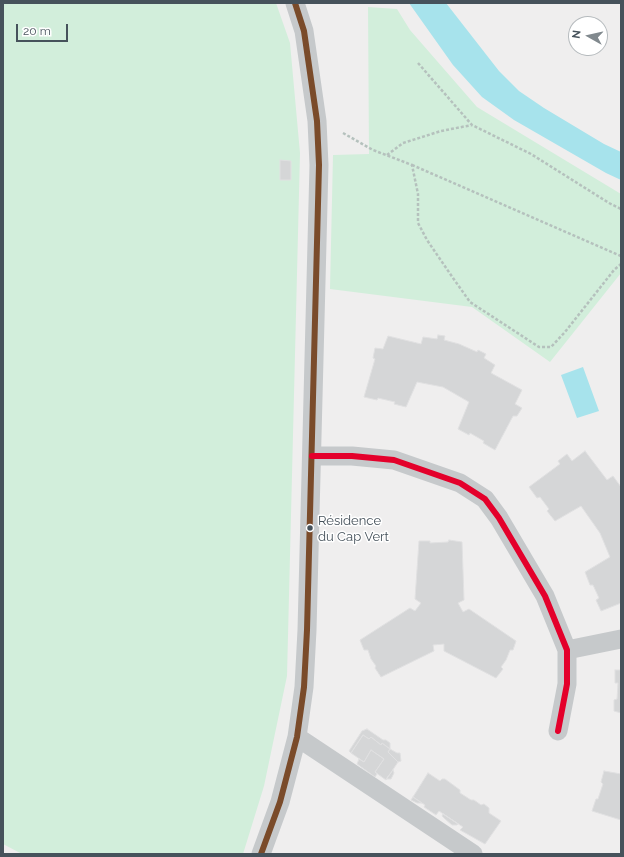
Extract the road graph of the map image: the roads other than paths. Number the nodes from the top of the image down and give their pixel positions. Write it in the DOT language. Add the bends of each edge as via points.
graph roads {
  1 [pos="295,3"];
  2 [pos="312,456"];
  3 [pos="621,639"];
  4 [pos="567,650"];
  5 [pos="558,731"];
  6 [pos="297,737"];
  7 [pos="261,854"];
  8 [pos="473,854"];
  1 -- 2 [label="street" via="304,31 318,134"];
  2 -- 4 [label="street" via="394,460 460,483 485,499 545,596"];
  2 -- 6 [label="street" via="304,687"];
  3 -- 4 [label="street"];
  4 -- 5 [label="street" via="567,684"];
  6 -- 7 [label="street" via="280,802"];
  6 -- 8 [label="street"];
}
